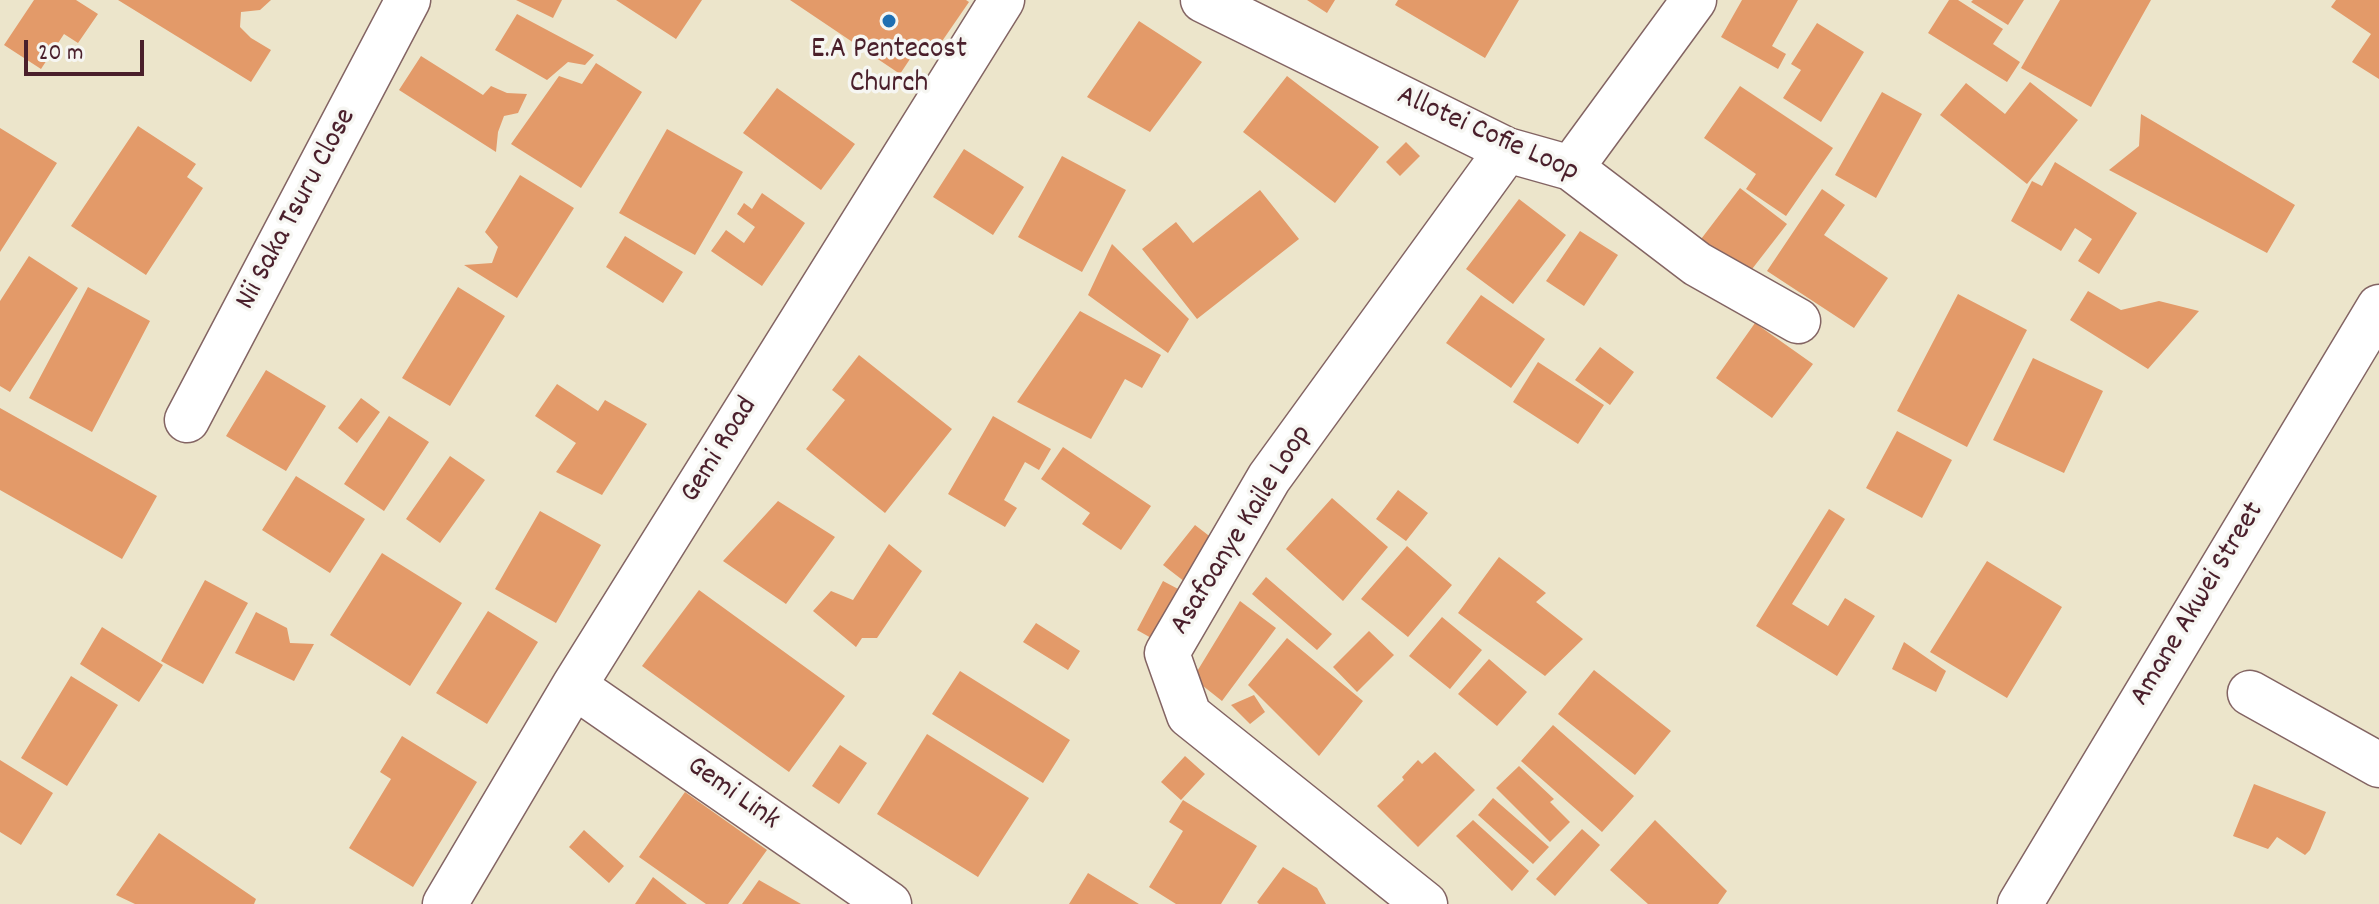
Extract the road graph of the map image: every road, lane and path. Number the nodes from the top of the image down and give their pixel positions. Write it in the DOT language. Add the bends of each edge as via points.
graph roads {
  1 [pos="408,0"];
  2 [pos="1002,0"];
  3 [pos="1203,0"];
  4 [pos="1694,0"];
  5 [pos="1507,150"];
  6 [pos="1571,168"];
  7 [pos="2379,307"];
  8 [pos="1798,321"];
  9 [pos="187,420"];
  10 [pos="574,686"];
  11 [pos="2250,693"];
  12 [pos="2379,765"];
  13 [pos="445,904"];
  14 [pos="889,904"];
  15 [pos="1425,904"];
  16 [pos="2020,904"];
  1 -- 9 [label="street, Nii Saka Tsuru Close"];
  2 -- 10 [label="street, Gemi Road"];
  3 -- 5 [label="street, Allotei Cofie Loop"];
  4 -- 6 [label="street"];
  5 -- 6 [label="street, Allotei Cofie Loop"];
  5 -- 15 [label="street, Asafoanye Kaile Loop" via="1269,478 1167,653 1189,715"];
  6 -- 8 [label="street, Allotei Cofie Loop" via="1697,264"];
  7 -- 16 [label="street, Amane Akwei Street"];
  10 -- 13 [label="street, Gemi Road"];
  10 -- 14 [label="street, Gemi Link"];
  11 -- 12 [label="street"];
}
